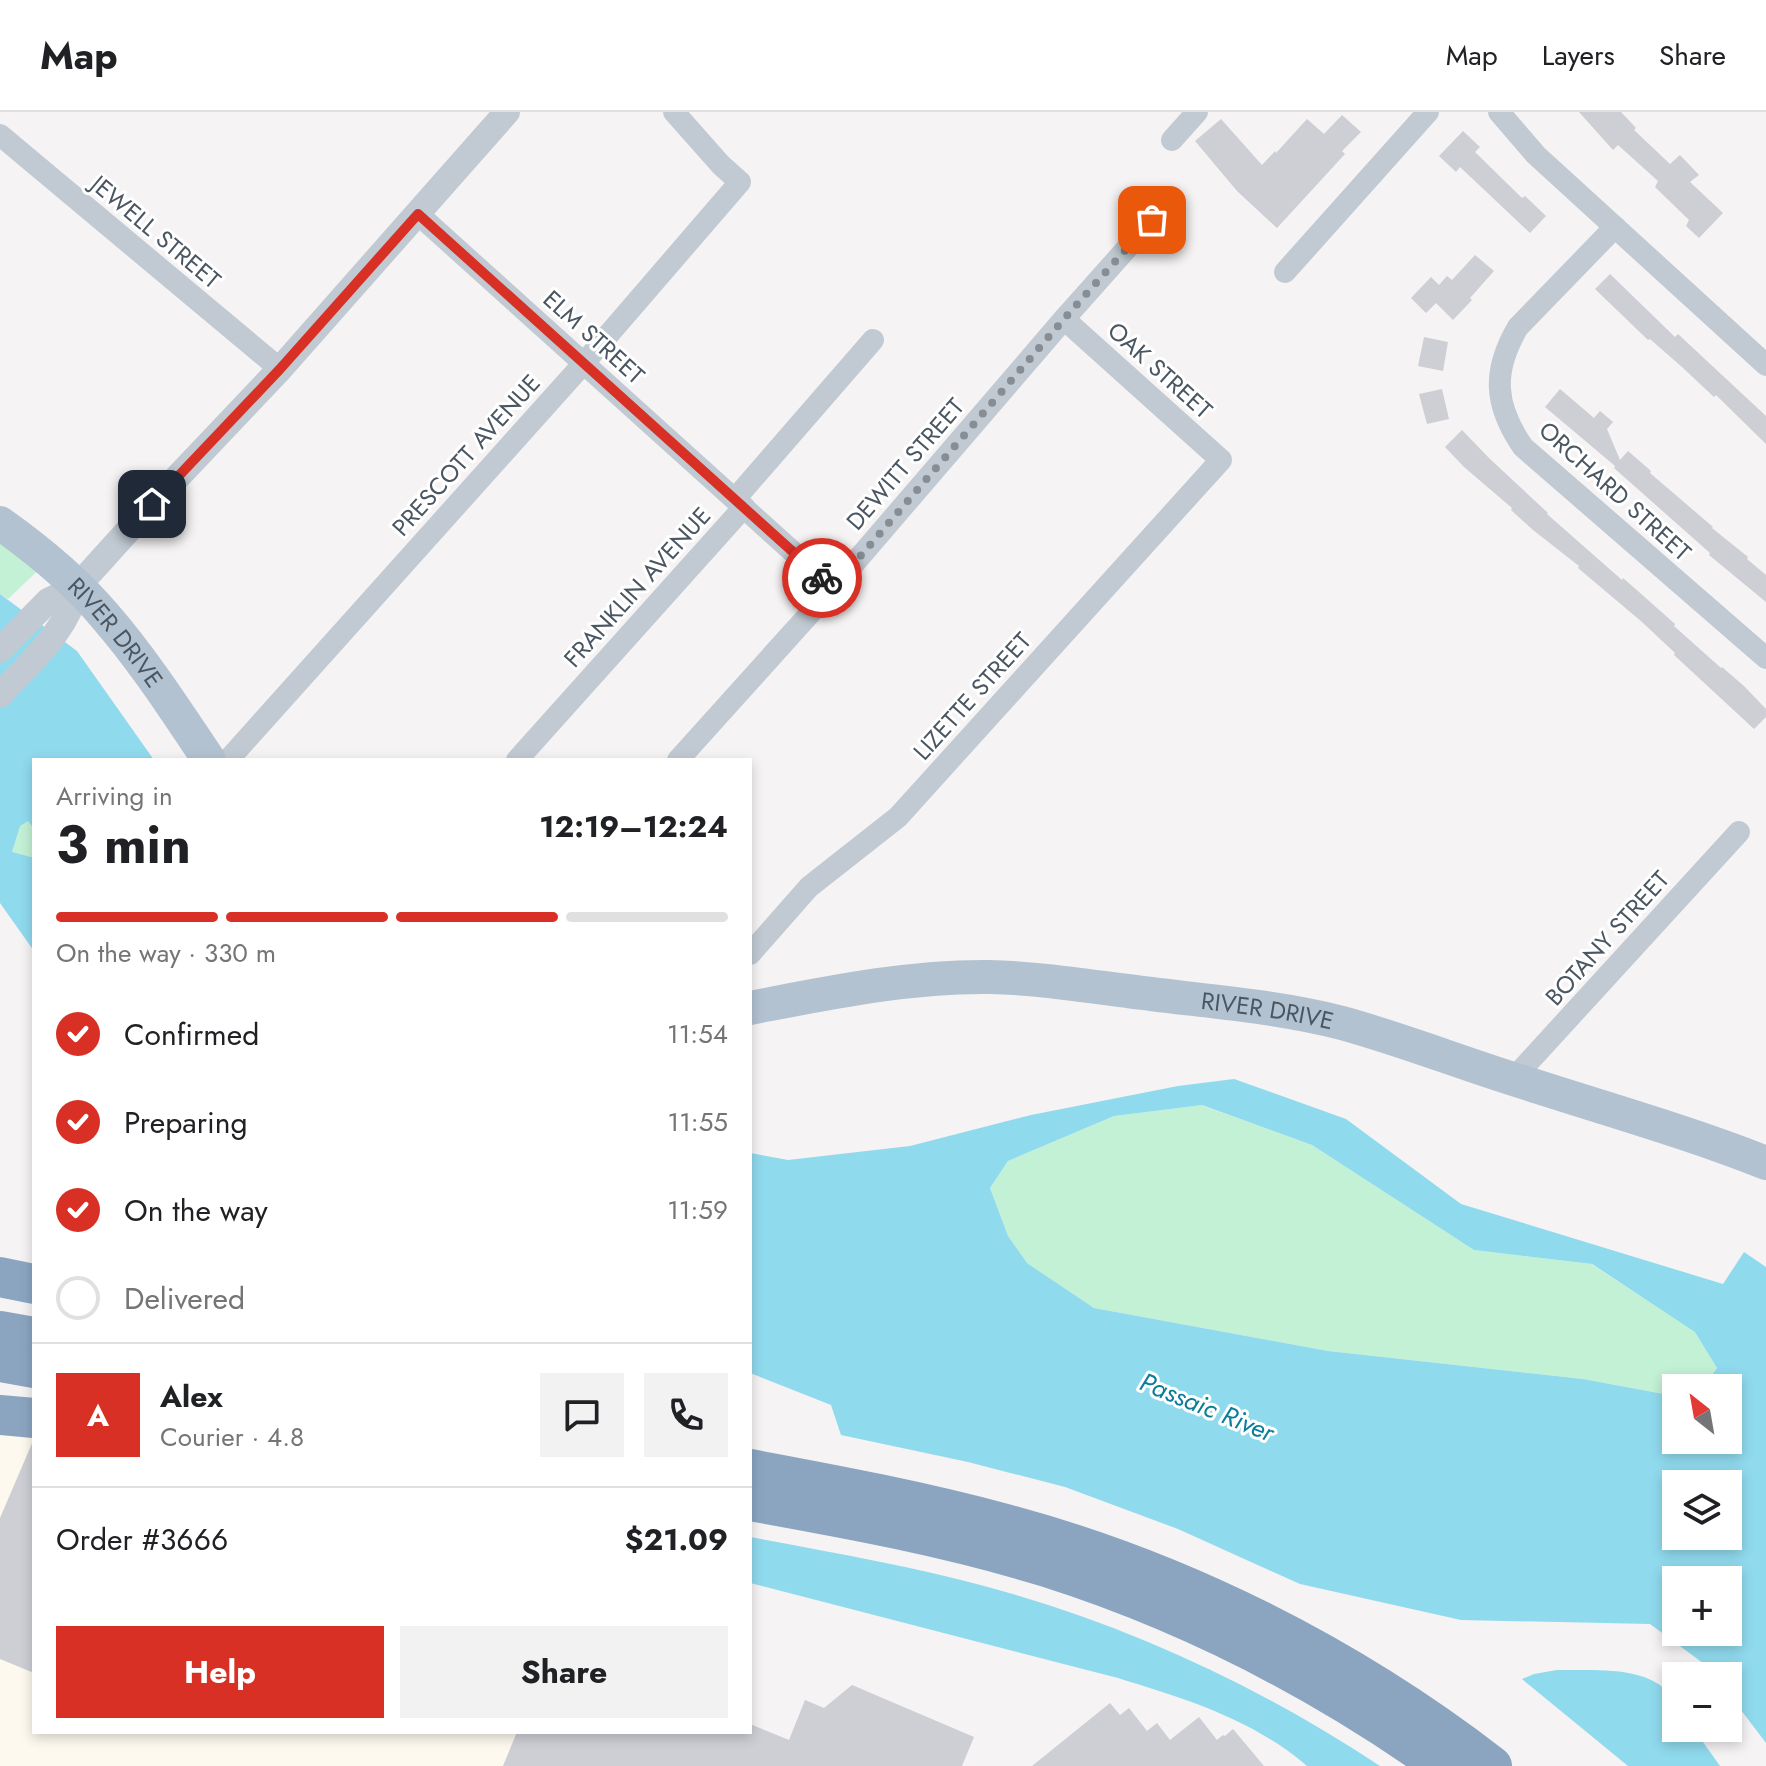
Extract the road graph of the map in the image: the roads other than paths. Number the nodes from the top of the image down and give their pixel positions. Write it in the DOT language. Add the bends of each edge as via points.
graph roads {
  1 [pos="507,112"];
  2 [pos="674,112"];
  3 [pos="1197,112"];
  4 [pos="1428,112"];
  5 [pos="1499,112"];
  6 [pos="0,135"];
  7 [pos="1172,140"];
  8 [pos="1169,201"];
  9 [pos="418,214"];
  10 [pos="1615,227"];
  11 [pos="1285,272"];
  12 [pos="1064,319"];
  13 [pos="873,340"];
  14 [pos="584,363"];
  15 [pos="1766,365"];
  16 [pos="280,369"];
  17 [pos="1221,460"];
  18 [pos="739,503"];
  19 [pos="0,523"];
  20 [pos="77,587"];
  21 [pos="833,588"];
  22 [pos="0,650"];
  23 [pos="1766,658"];
  24 [pos="0,695"];
  25 [pos="208,758"];
  26 [pos="230,758"];
  27 [pos="519,758"];
  28 [pos="680,758"];
  29 [pos="1739,832"];
  30 [pos="752,952"];
  31 [pos="752,1008"];
  32 [pos="1513,1079"];
  33 [pos="1766,1163"];
  34 [pos="0,1277"];
  35 [pos="32,1284"];
  36 [pos="0,1331"];
  37 [pos="32,1337"];
  38 [pos="0,1362"];
  39 [pos="32,1368"];
  40 [pos="0,1415"];
  41 [pos="32,1418"];
  42 [pos="752,1453"];
  43 [pos="752,1470"];
  44 [pos="752,1501"];
  45 [pos="752,1515"];
  46 [pos="947,1524"];
  47 [pos="1441,1766"];
  48 [pos="1492,1766"];
  1 -- 9 [label="street"];
  2 -- 14 [label="street, PRESCOTT AVENUE" via="740,182"];
  3 -- 7 [label="street"];
  4 -- 11 [label="street"];
  5 -- 10 [label="street" via="1536,155"];
  6 -- 16 [label="street, JEWELL STREET"];
  8 -- 12 [label="street, DEWITT STREET"];
  9 -- 14 [label="street, ELM STREET"];
  9 -- 16 [label="street"];
  10 -- 15 [label="street"];
  10 -- 23 [label="street, ORCHARD STREET" via="1518,327 1501,363 1502,409 1523,447"];
  12 -- 17 [label="street, OAK STREET"];
  12 -- 21 [label="street, DEWITT STREET"];
  13 -- 18 [label="street, FRANKLIN AVENUE"];
  14 -- 18 [label="street, ELM STREET"];
  14 -- 26 [label="street, PRESCOTT AVENUE"];
  16 -- 20 [label="street"];
  17 -- 30 [label="street, LIZETTE STREET" via="898,817 809,887"];
  18 -- 21 [label="street, ELM STREET"];
  18 -- 27 [label="street, FRANKLIN AVENUE"];
  19 -- 20 [label="main road, RIVER DRIVE"];
  20 -- 22 [label="street" via="48,601"];
  20 -- 24 [label="street" via="57,632"];
  20 -- 25 [label="main road, RIVER DRIVE" via="125,641"];
  21 -- 28 [label="street, DEWITT STREET"];
  29 -- 32 [label="street, BOTANY STREET"];
  31 -- 32 [label="main road, RIVER DRIVE" via="938,979 1050,982 1338,1022"];
  32 -- 33 [label="main road, RIVER DRIVE"];
  34 -- 35 [label="highway"];
  36 -- 37 [label="highway"];
  38 -- 39 [label="highway"];
  40 -- 41 [label="highway"];
  42 -- 46 [label="highway" via="812,1467"];
  43 -- 46 [label="highway"];
  44 -- 46 [label="highway" via="889,1527"];
  45 -- 46 [label="highway" via="796,1523"];
  46 -- 47 [label="highway" via="1011,1557 1203,1627 1328,1692"];
  46 -- 48 [label="highway" via="1032,1531 1180,1585 1344,1665"];
}
